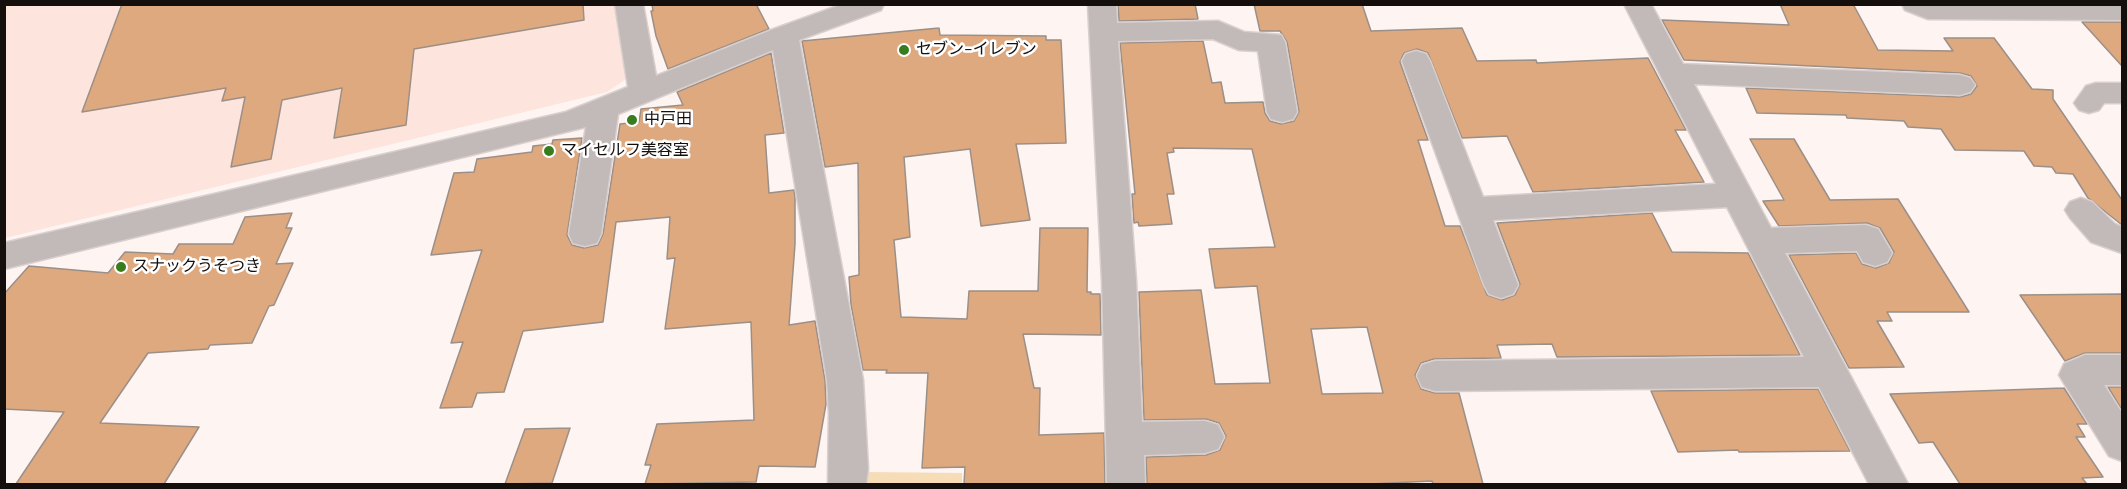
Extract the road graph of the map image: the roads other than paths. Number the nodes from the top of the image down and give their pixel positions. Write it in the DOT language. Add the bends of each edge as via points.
graph roads {
  1 [pos="629,4"];
  2 [pos="871,4"];
  3 [pos="1637,4"];
  4 [pos="1915,4"];
  5 [pos="2122,11"];
  6 [pos="1104,18"];
  7 [pos="784,35"];
  8 [pos="1416,61"];
  9 [pos="1673,73"];
  10 [pos="1960,85"];
  11 [pos="644,93"];
  12 [pos="2122,93"];
  13 [pos="2089,103"];
  14 [pos="604,110"];
  15 [pos="1282,112"];
  16 [pos="1737,195"];
  17 [pos="1465,207"];
  18 [pos="2081,210"];
  19 [pos="585,234"];
  20 [pos="1761,241"];
  21 [pos="2122,241"];
  22 [pos="1875,253"];
  23 [pos="15,254"];
  24 [pos="4,276"];
  25 [pos="1501,285"];
  26 [pos="2122,370"];
  27 [pos="1830,372"];
  28 [pos="1435,376"];
  29 [pos="1205,437"];
  30 [pos="1124,439"];
  31 [pos="2122,444"];
  32 [pos="847,484"];
  33 [pos="1126,484"];
  34 [pos="1889,484"];
  1 -- 11 [label="street"];
  2 -- 7 [label="street"];
  3 -- 9 [label="street"];
  4 -- 5 [label="street" via="1928,10"];
  6 -- 15 [label="street" via="1218,30 1239,41 1282,41"];
  6 -- 30 [label="street"];
  7 -- 11 [label="street"];
  7 -- 32 [label="street" via="845,380"];
  8 -- 17 [label="street" via="1444,109"];
  9 -- 10 [label="street"];
  9 -- 16 [label="street"];
  11 -- 14 [label="street"];
  12 -- 13 [label="street" via="2096,93"];
  14 -- 19 [label="street"];
  14 -- 23 [label="street" via="573,121"];
  16 -- 17 [label="street"];
  16 -- 20 [label="street"];
  17 -- 25 [label="street"];
  18 -- 21 [label="street" via="2103,233"];
  20 -- 22 [label="street" via="1866,238"];
  20 -- 27 [label="street"];
  23 -- 24 [label="street"];
  26 -- 31 [label="street" via="2085,370 2077,375"];
  27 -- 28 [label="street" via="1480,389"];
  27 -- 34 [label="street"];
  29 -- 30 [label="street"];
  30 -- 33 [label="street"];
}
